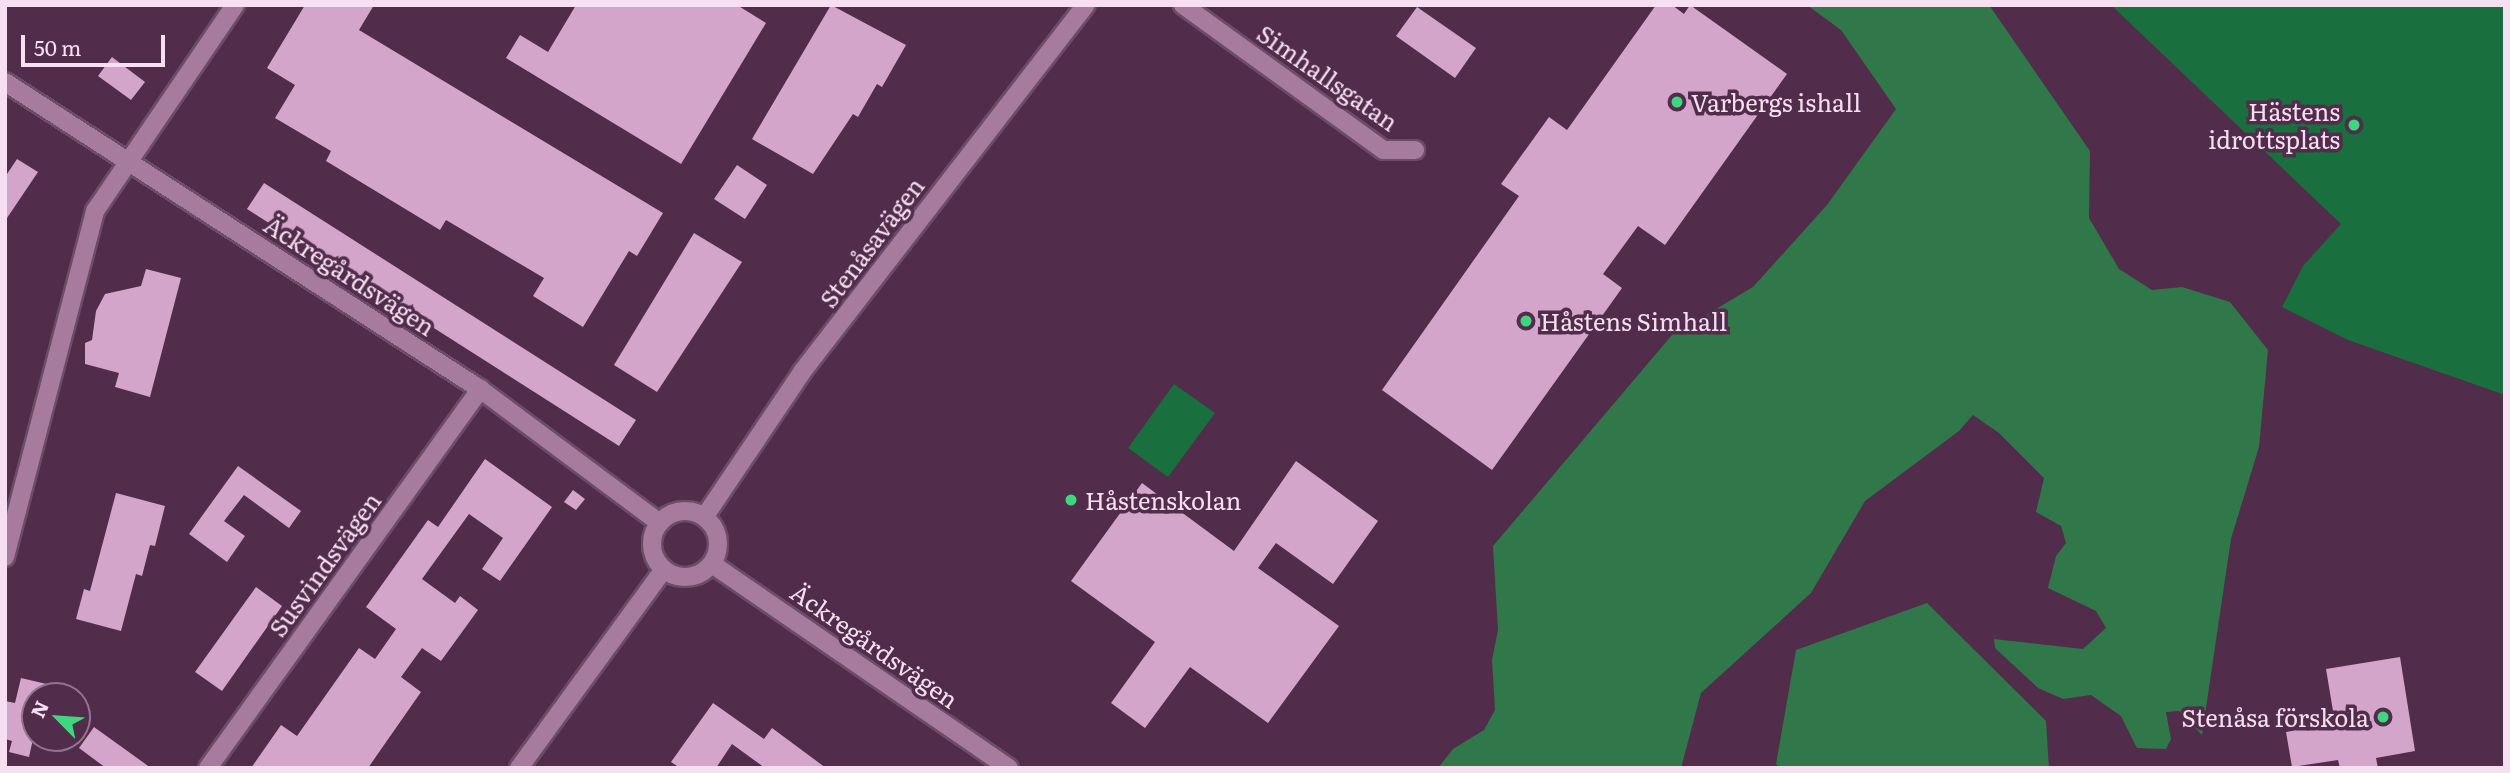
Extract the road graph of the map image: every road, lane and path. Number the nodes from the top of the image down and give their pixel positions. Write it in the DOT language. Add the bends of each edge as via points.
graph roads {
  1 [pos="235,5"];
  2 [pos="1086,5"];
  3 [pos="1183,5"];
  4 [pos="5,82"];
  5 [pos="1415,150"];
  6 [pos="126,160"];
  7 [pos="480,389"];
  8 [pos="705,516"];
  9 [pos="660,523"];
  10 [pos="5,557"];
  11 [pos="712,564"];
  12 [pos="664,569"];
  13 [pos="208,768"];
  14 [pos="519,768"];
  15 [pos="1009,768"];
  1 -- 6 [label="street"];
  2 -- 8 [label="street, Stenåsavägen" via="802,372"];
  3 -- 5 [label="street, Simhallsgatan" via="1383,150"];
  4 -- 6 [label="street, Äckregårdsvägen"];
  6 -- 7 [label="street, Äckregårdsvägen"];
  6 -- 10 [label="street" via="95,211"];
  7 -- 9 [label="street, Äckregårdsvägen"];
  7 -- 13 [label="street, Susvindsvägen"];
  8 -- 9 [label="street" via="684,510"];
  8 -- 11 [label="street" via="719,538"];
  9 -- 12 [label="street" via="652,543"];
  11 -- 12 [label="street" via="690,577"];
  11 -- 15 [label="street, Äckregårdsvägen"];
  12 -- 14 [label="street"];
}
